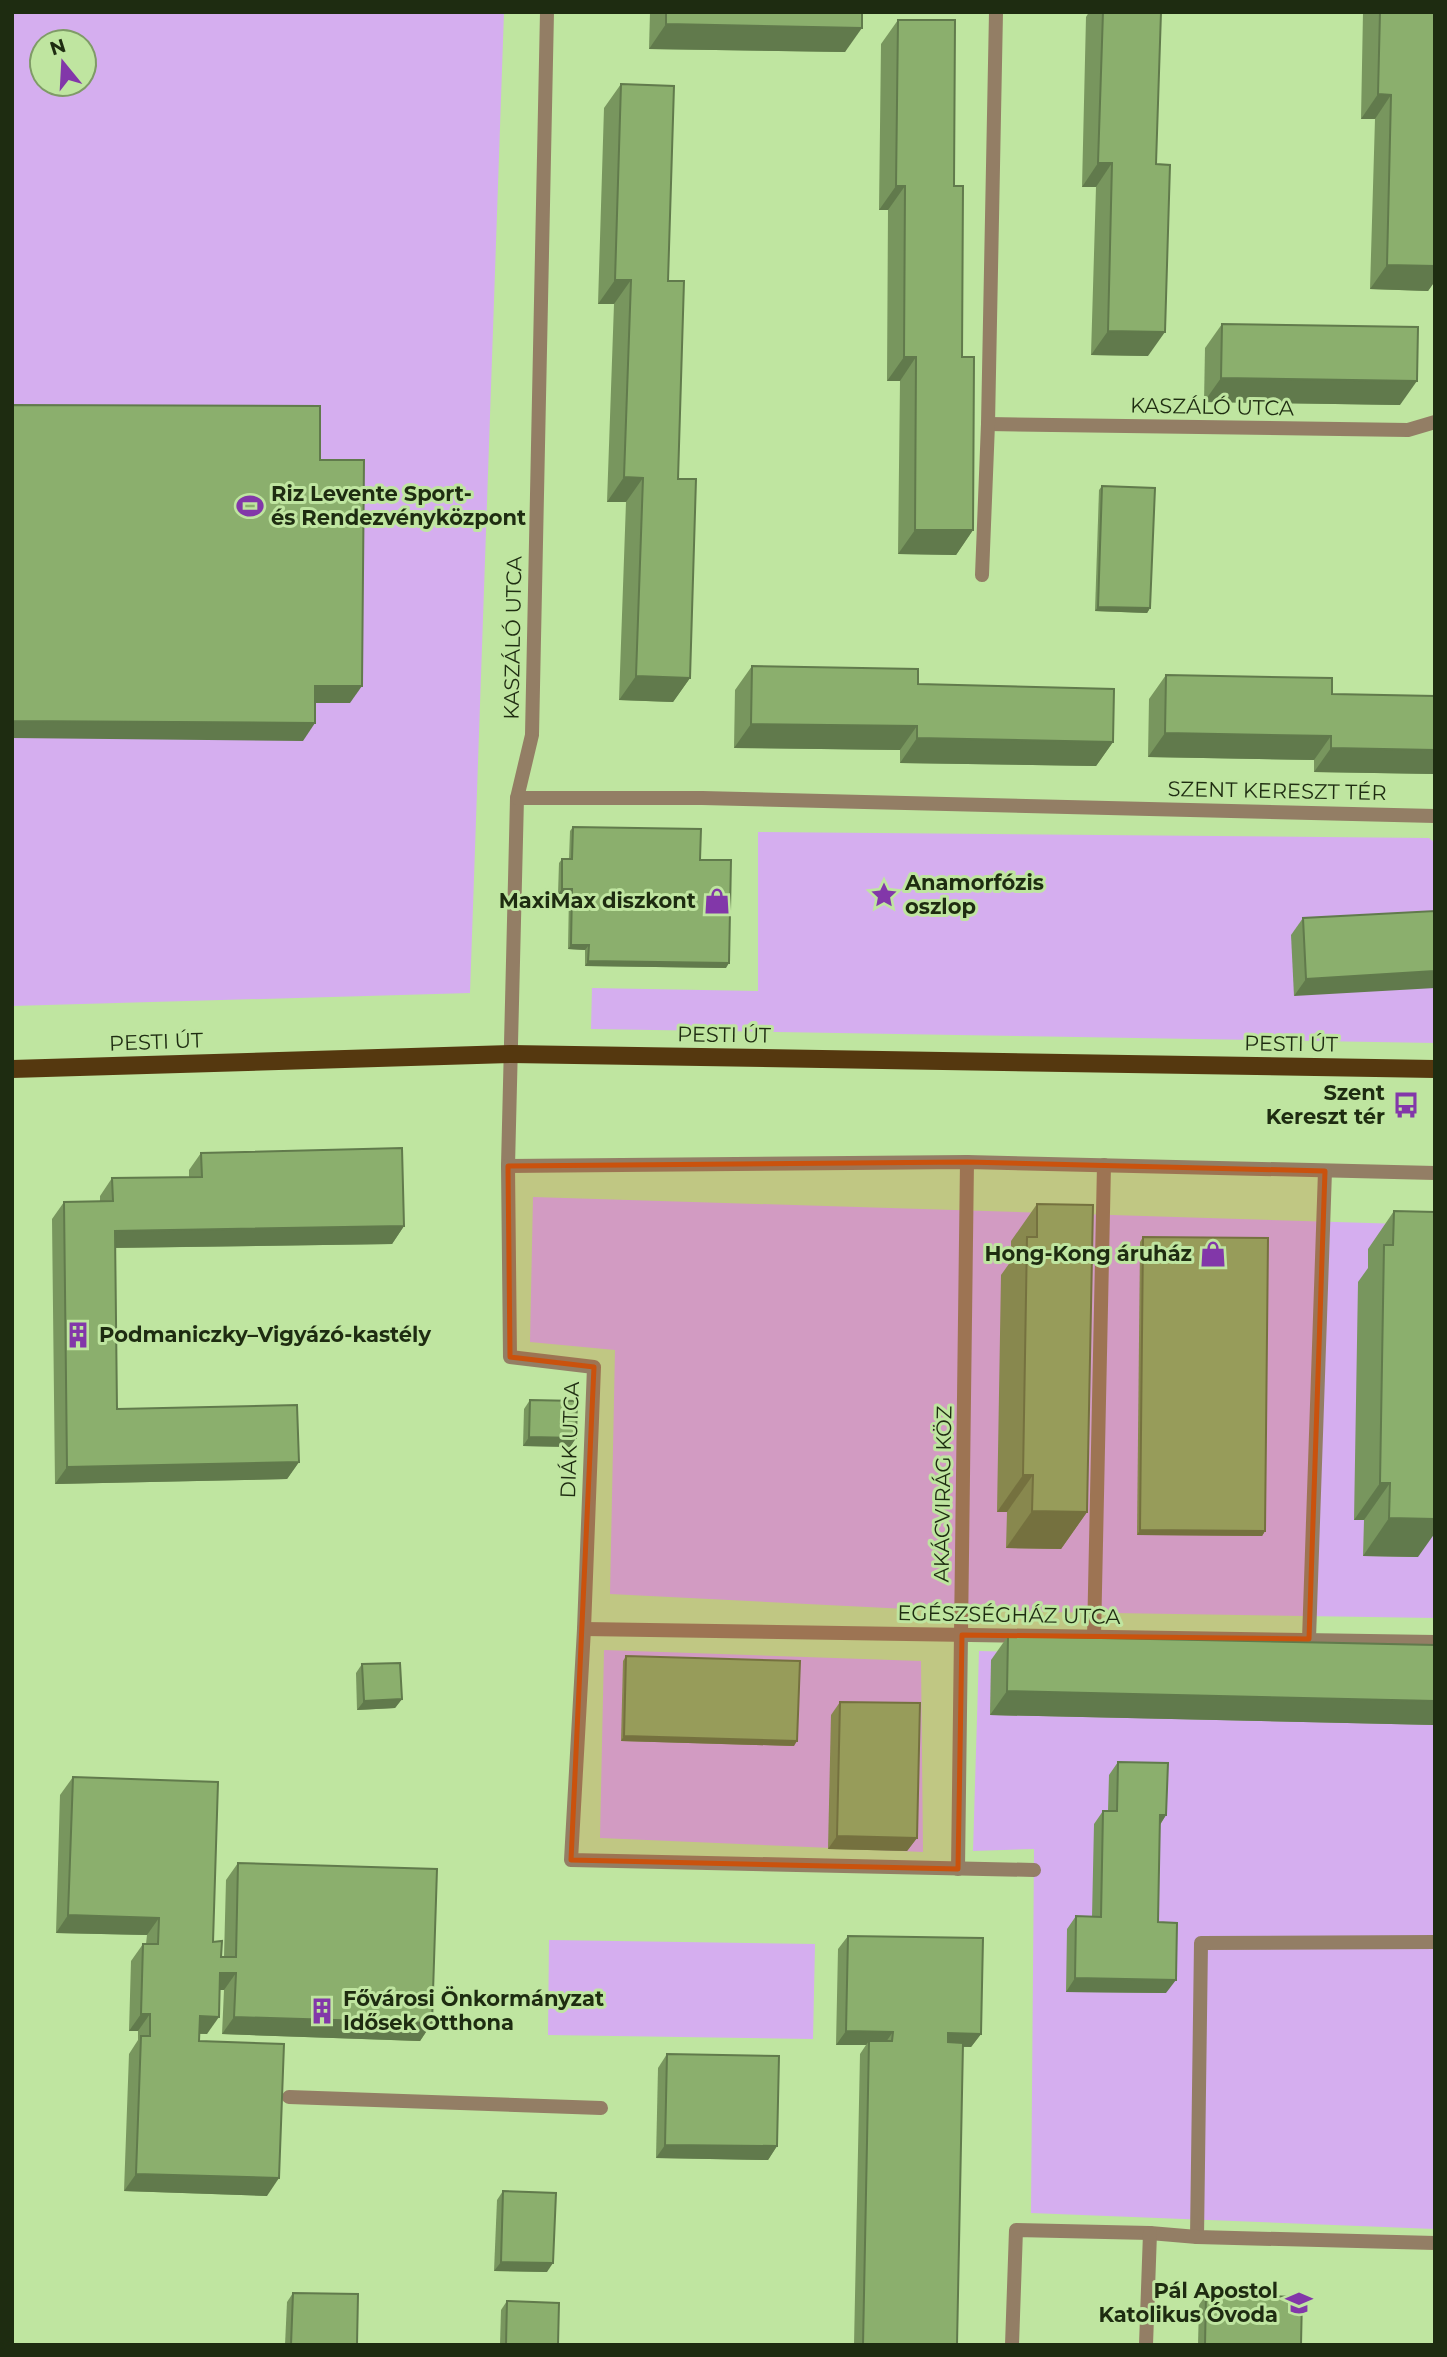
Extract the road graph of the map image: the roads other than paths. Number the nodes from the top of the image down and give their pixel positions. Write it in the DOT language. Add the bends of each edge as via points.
graph roads {
  1 [pos="547,12"];
  2 [pos="996,12"];
  3 [pos="1435,422"];
  4 [pos="988,424"];
  5 [pos="982,575"];
  6 [pos="517,798"];
  7 [pos="1435,816"];
  8 [pos="511,1054"];
  9 [pos="12,1069"];
  10 [pos="1435,1069"];
  11 [pos="967,1162"];
  12 [pos="1104,1165"];
  13 [pos="508,1166"];
  14 [pos="1325,1171"];
  15 [pos="1435,1173"];
  16 [pos="584,1629"];
  17 [pos="962,1635"];
  18 [pos="1094,1637"];
  19 [pos="1309,1639"];
  20 [pos="1435,1642"];
  21 [pos="958,1868"];
  22 [pos="1034,1870"];
  23 [pos="1435,1942"];
  24 [pos="289,2097"];
  25 [pos="601,2108"];
  26 [pos="1150,2234"];
  27 [pos="1197,2237"];
  28 [pos="1435,2243"];
  29 [pos="1012,2345"];
  30 [pos="1146,2345"];
  1 -- 6 [label="street, KASZÁLÓ UTCA" via="532,735"];
  2 -- 4 [label="street"];
  3 -- 4 [label="street, KASZÁLÓ UTCA" via="1408,430"];
  4 -- 5 [label="street"];
  6 -- 7 [label="street, SZENT KERESZT TÉR"];
  6 -- 8 [label="street, KASZÁLÓ UTCA"];
  8 -- 9 [label="main road, PESTI ÚT"];
  8 -- 10 [label="main road, PESTI ÚT"];
  8 -- 13 [label="street, DIÁK UTCA"];
  11 -- 12 [label="street"];
  11 -- 13 [label="street"];
  11 -- 17 [label="street, AKÁCVIRÁG KÖZ"];
  12 -- 14 [label="street"];
  12 -- 18 [label="street"];
  13 -- 16 [label="street, DIÁK UTCA" via="510,1357 594,1367"];
  14 -- 15 [label="street"];
  14 -- 19 [label="street"];
  16 -- 17 [label="street, EGÉSZSÉGHÁZ UTCA"];
  16 -- 21 [label="street, DIÁK UTCA" via="571,1860"];
  17 -- 18 [label="street, EGÉSZSÉGHÁZ UTCA"];
  17 -- 21 [label="street, AKÁCVIRÁG KÖZ"];
  18 -- 19 [label="street, EGÉSZSÉGHÁZ UTCA"];
  19 -- 20 [label="street, EGÉSZSÉGHÁZ UTCA"];
  21 -- 22 [label="street"];
  23 -- 27 [label="street" via="1201,1943"];
  24 -- 25 [label="street"];
  26 -- 27 [label="street"];
  26 -- 29 [label="street" via="1016,2230"];
  26 -- 30 [label="street"];
  27 -- 28 [label="street"];
}
